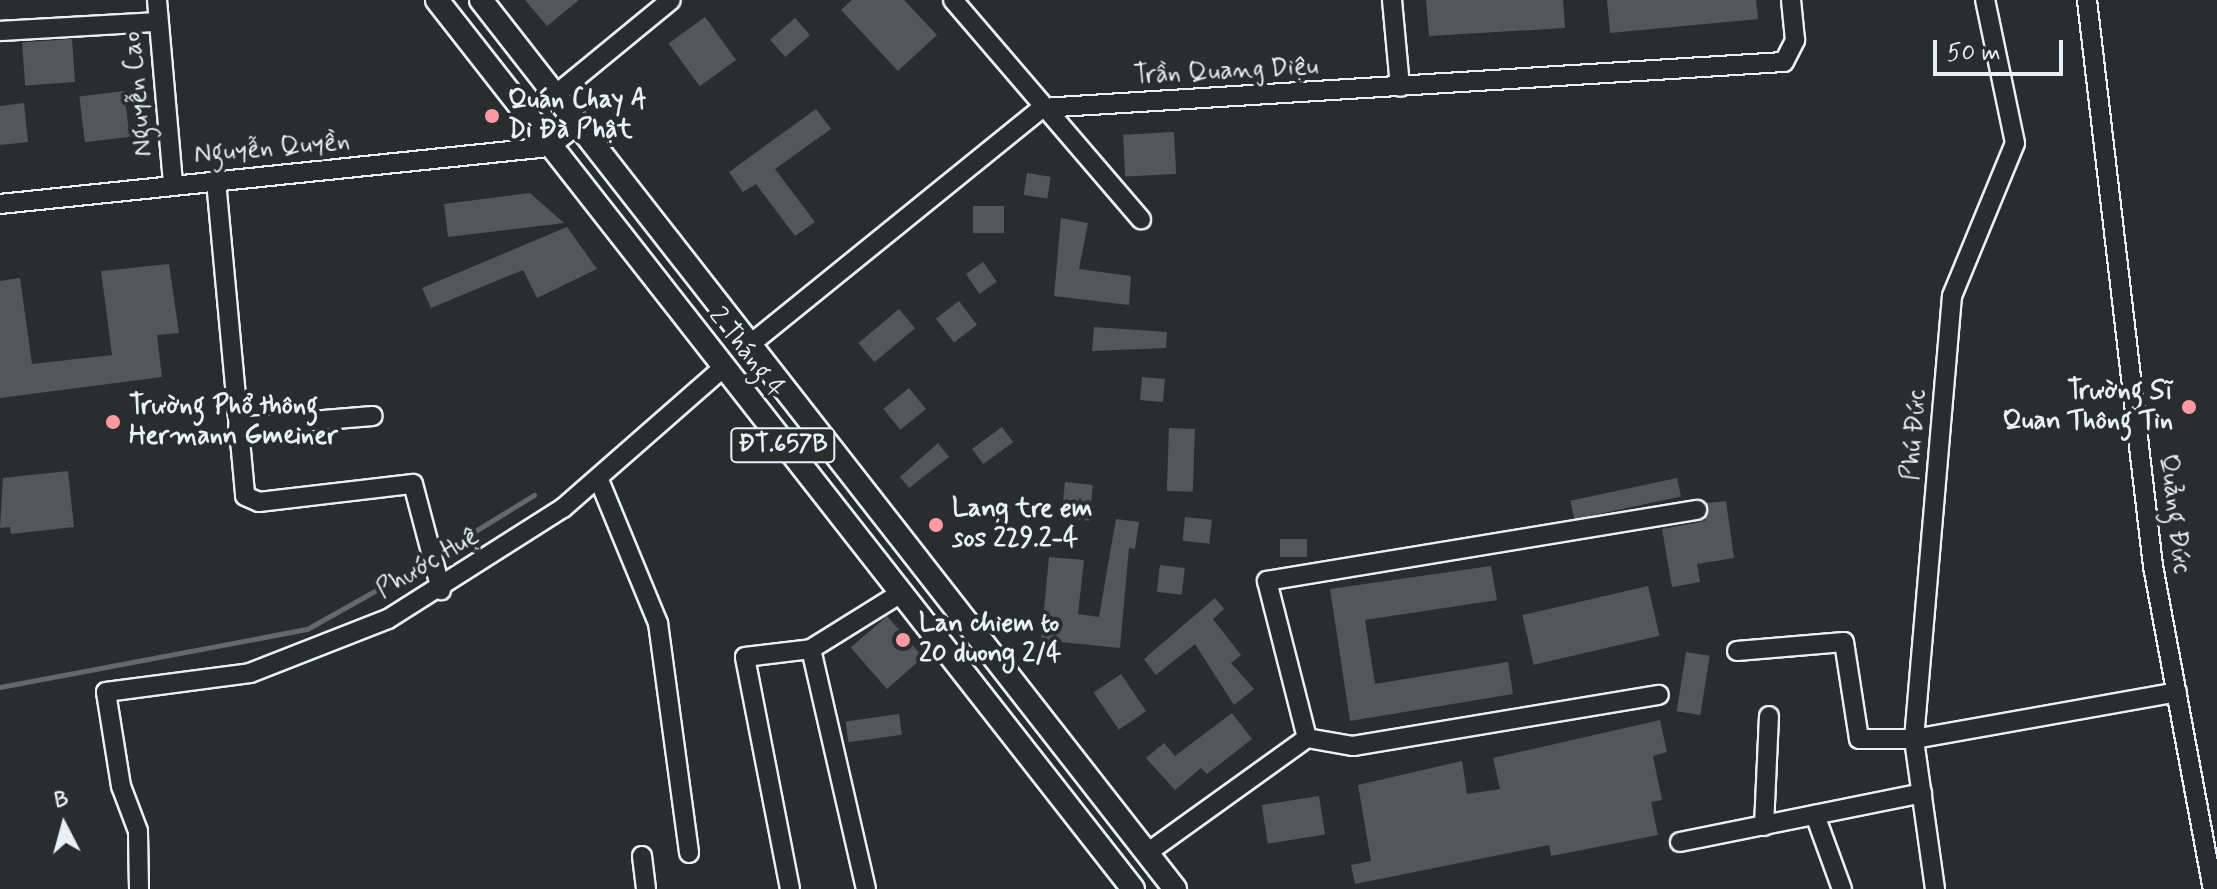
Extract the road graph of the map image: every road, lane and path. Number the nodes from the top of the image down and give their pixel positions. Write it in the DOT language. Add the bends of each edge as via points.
graph roads {
  1 [pos="157,0"];
  2 [pos="437,0"];
  3 [pos="481,0"];
  4 [pos="671,0"];
  5 [pos="953,0"];
  6 [pos="1392,0"];
  7 [pos="1791,0"];
  8 [pos="1985,0"];
  9 [pos="2087,0"];
  10 [pos="158,22"];
  11 [pos="0,31"];
  12 [pos="1400,87"];
  13 [pos="554,96"];
  14 [pos="1042,108"];
  15 [pos="577,125"];
  16 [pos="549,147"];
  17 [pos="216,181"];
  18 [pos="173,184"];
  19 [pos="0,204"];
  20 [pos="1141,219"];
  21 [pos="753,342"];
  22 [pos="722,369"];
  23 [pos="373,416"];
  24 [pos="238,427"];
  25 [pos="599,480"];
  26 [pos="1697,510"];
  27 [pos="441,590"];
  28 [pos="901,593"];
  29 [pos="811,649"];
  30 [pos="1737,651"];
  31 [pos="2177,692"];
  32 [pos="1659,695"];
  33 [pos="1769,716"];
  34 [pos="1307,738"];
  35 [pos="1914,739"];
  36 [pos="1922,793"];
  37 [pos="1815,815"];
  38 [pos="1764,826"];
  39 [pos="1680,842"];
  40 [pos="689,853"];
  41 [pos="1147,853"];
  42 [pos="642,856"];
  43 [pos="139,889"];
  44 [pos="646,889"];
  45 [pos="790,889"];
  46 [pos="866,889"];
  47 [pos="1133,889"];
  48 [pos="1175,889"];
  49 [pos="1842,889"];
  50 [pos="1935,889"];
  51 [pos="2213,889"];
  1 -- 10 [label="street, Nguyễn Cao"];
  2 -- 16 [label="main road, 2 Tháng 4 / ĐT.657B"];
  3 -- 13 [label="main road, 2 Tháng 4 / ĐT.657B"];
  4 -- 13 [label="street"];
  5 -- 14 [label="street"];
  6 -- 12 [label="street"];
  7 -- 12 [label="street, Trần Quang Diệu" via="1795,40 1784,62"];
  8 -- 35 [label="street, Phú Đức" via="2015,143 1952,296"];
  9 -- 31 [label="street, Quảng Đức" via="2153,566"];
  10 -- 11 [label="street"];
  10 -- 18 [label="street, Nguyễn Cao"];
  12 -- 14 [label="street, Trần Quang Diệu"];
  13 -- 15 [label="main road, 2 Tháng 4 / ĐT.657B"];
  14 -- 20 [label="street"];
  14 -- 21 [label="street"];
  15 -- 16 [label="street"];
  15 -- 21 [label="main road, 2 Tháng 4 / ĐT.657B"];
  16 -- 17 [label="street, Nguyễn Quyền"];
  16 -- 22 [label="main road, 2 Tháng 4 / ĐT.657B"];
  17 -- 18 [label="street, Nguyễn Quyền"];
  17 -- 24 [label="street"];
  18 -- 19 [label="street, Nguyễn Quyền"];
  21 -- 41 [label="main road, 2 Tháng 4 / ĐT.657B"];
  22 -- 25 [label="street, Phước Huệ"];
  22 -- 28 [label="main road, 2 Tháng 4 / ĐT.657B"];
  23 -- 24 [label="street"];
  24 -- 27 [label="street" via="250,501 413,484"];
  25 -- 27 [label="street, Phước Huệ"];
  25 -- 40 [label="street" via="658,623"];
  26 -- 34 [label="street" via="1267,581"];
  27 -- 43 [label="street, Phước Huệ" via="285,663 106,692 121,786 138,831"];
  28 -- 29 [label="street"];
  28 -- 47 [label="main road, 2 Tháng 4 / ĐT.657B"];
  29 -- 45 [label="street" via="745,657"];
  29 -- 46 [label="street"];
  30 -- 35 [label="street" via="1844,642 1859,739"];
  31 -- 35 [label="street"];
  31 -- 51 [label="street, Quảng Đức"];
  32 -- 34 [label="street" via="1353,746"];
  33 -- 38 [label="street"];
  34 -- 41 [label="street"];
  35 -- 36 [label="street, Phú Đức"];
  36 -- 37 [label="street"];
  36 -- 50 [label="street, Phú Đức"];
  37 -- 38 [label="street"];
  37 -- 49 [label="street"];
  38 -- 39 [label="street"];
  41 -- 48 [label="main road, 2 Tháng 4 / ĐT.657B"];
  42 -- 44 [label="street"];
}
